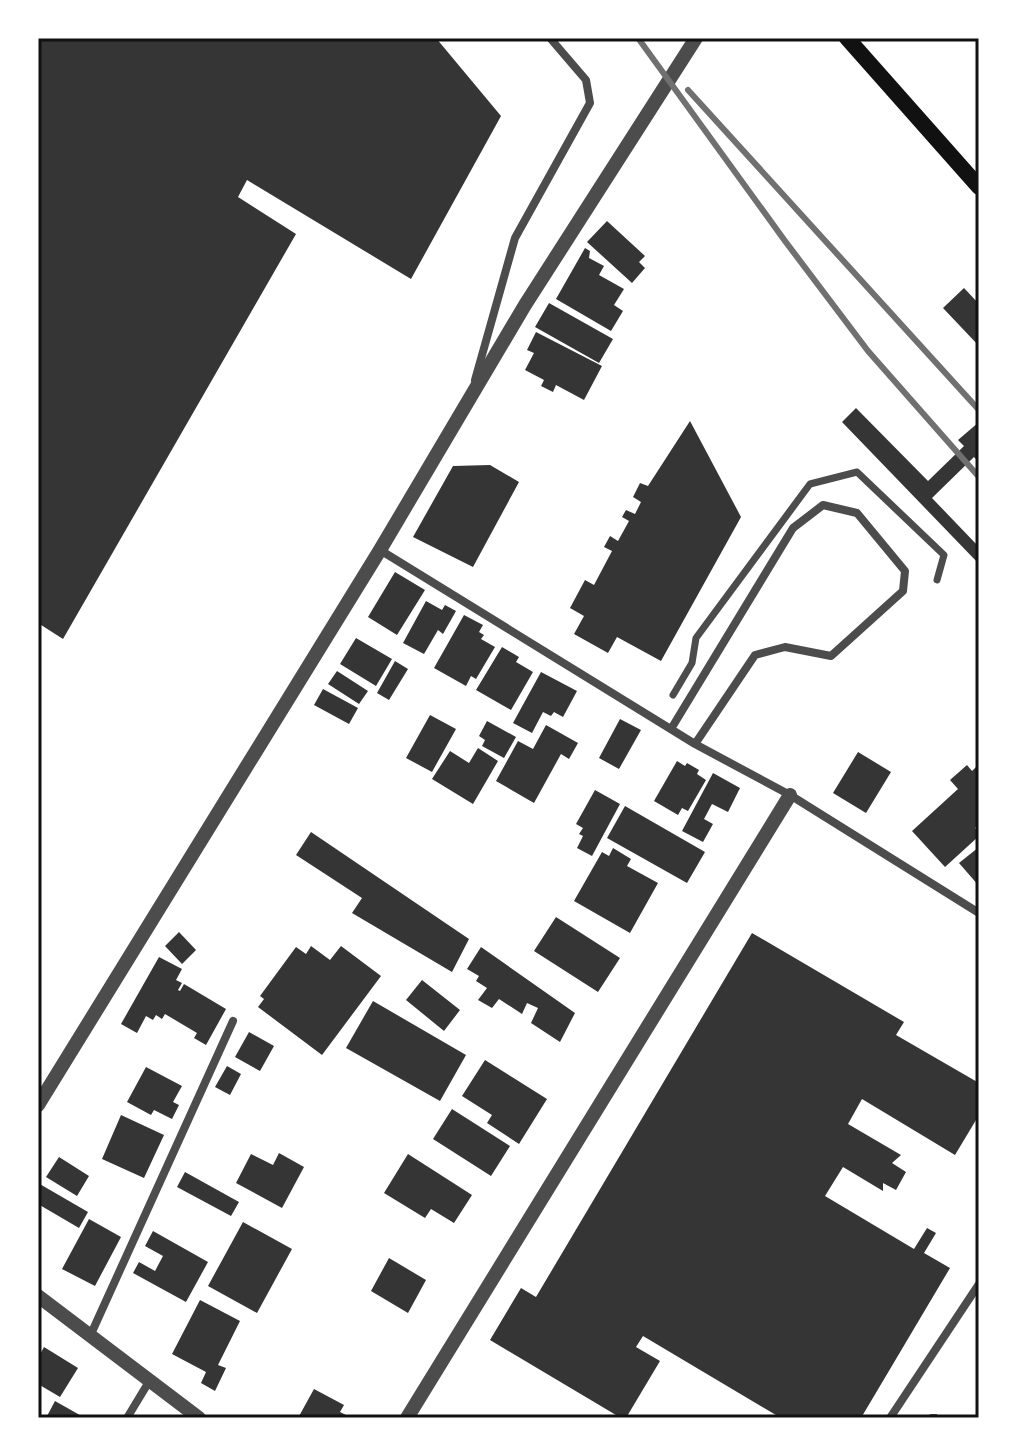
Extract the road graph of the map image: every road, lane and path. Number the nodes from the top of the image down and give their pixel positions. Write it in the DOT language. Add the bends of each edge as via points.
graph roads {
  1 [pos="550,38"];
  2 [pos="696,38"];
  3 [pos="847,38"];
  4 [pos="979,187"];
  5 [pos="471,396"];
  6 [pos="380,550"];
  7 [pos="937,580"];
  8 [pos="673,695"];
  9 [pos="671,729"];
  10 [pos="695,744"];
  11 [pos="790,795"];
  12 [pos="979,913"];
  13 [pos="233,1021"];
  14 [pos="38,1105"];
  15 [pos="979,1284"];
  16 [pos="38,1296"];
  17 [pos="91,1334"];
  18 [pos="150,1380"];
  19 [pos="127,1418"];
  20 [pos="199,1418"];
  21 [pos="407,1418"];
  22 [pos="890,1418"];
  1 -- 5 [label="street" via="586,80 590,103 515,238"];
  2 -- 5 [label="street"];
  3 -- 4 [label="main road"];
  5 -- 6 [label="street"];
  6 -- 9 [label="street"];
  6 -- 14 [label="street"];
  7 -- 8 [label="street" via="944,555 857,472 810,484 696,638 692,663"];
  9 -- 10 [label="street"];
  9 -- 10 [label="street" via="793,528 823,505 857,513 905,571 903,591 831,656 785,647 755,655"];
  10 -- 11 [label="street"];
  11 -- 12 [label="street"];
  11 -- 21 [label="street"];
  13 -- 17 [label="street"];
  15 -- 22 [label="street"];
  16 -- 17 [label="street"];
  17 -- 18 [label="street"];
  18 -- 19 [label="street"];
  18 -- 20 [label="street"];
}
